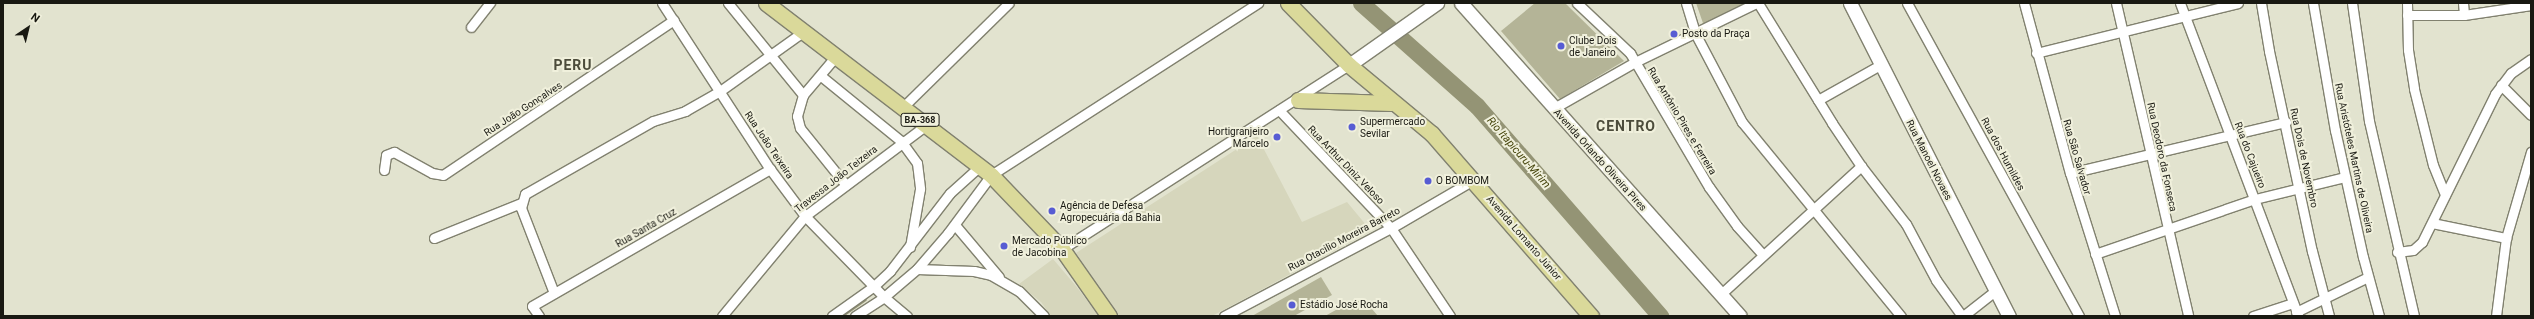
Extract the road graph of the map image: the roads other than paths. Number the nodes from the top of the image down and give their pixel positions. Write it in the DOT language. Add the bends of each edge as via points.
graph roads {
  1 [pos="490,3"];
  2 [pos="662,3"];
  3 [pos="728,3"];
  4 [pos="766,3"];
  5 [pos="1009,3"];
  6 [pos="1258,3"];
  7 [pos="1288,3"];
  8 [pos="1437,3"];
  9 [pos="1461,3"];
  10 [pos="1577,3"];
  11 [pos="1686,3"];
  12 [pos="1757,3"];
  13 [pos="1850,3"];
  14 [pos="1907,3"];
  15 [pos="2024,3"];
  16 [pos="2116,3"];
  17 [pos="2180,3"];
  18 [pos="2238,3"];
  19 [pos="2261,3"];
  20 [pos="2313,3"];
  21 [pos="2352,3"];
  22 [pos="2407,3"];
  23 [pos="2463,3"];
  24 [pos="2531,5"];
  25 [pos="2502,6"];
  26 [pos="2407,15"];
  27 [pos="2464,15"];
  28 [pos="2185,16"];
  29 [pos="674,20"];
  30 [pos="471,27"];
  31 [pos="804,31"];
  32 [pos="2122,32"];
  33 [pos="1695,33"];
  34 [pos="2036,53"];
  35 [pos="772,55"];
  36 [pos="836,56"];
  37 [pos="2531,59"];
  38 [pos="1354,62"];
  39 [pos="1635,62"];
  40 [pos="1880,65"];
  41 [pos="821,76"];
  42 [pos="2501,85"];
  43 [pos="720,91"];
  44 [pos="803,95"];
  45 [pos="1298,100"];
  46 [pos="1818,100"];
  47 [pos="1391,103"];
  48 [pos="903,107"];
  49 [pos="1554,108"];
  50 [pos="1279,110"];
  51 [pos="2531,115"];
  52 [pos="2286,122"];
  53 [pos="926,125"];
  54 [pos="2230,136"];
  55 [pos="901,141"];
  56 [pos="2531,152"];
  57 [pos="2150,154"];
  58 [pos="1861,166"];
  59 [pos="770,169"];
  60 [pos="384,170"];
  61 [pos="986,170"];
  62 [pos="2070,173"];
  63 [pos="2346,176"];
  64 [pos="1473,180"];
  65 [pos="846,185"];
  66 [pos="2299,187"];
  67 [pos="2445,195"];
  68 [pos="2255,199"];
  69 [pos="521,203"];
  70 [pos="1814,210"];
  71 [pos="805,216"];
  72 [pos="2432,223"];
  73 [pos="955,224"];
  74 [pos="1391,228"];
  75 [pos="2166,228"];
  76 [pos="434,238"];
  77 [pos="2506,238"];
  78 [pos="910,247"];
  79 [pos="1062,249"];
  80 [pos="2397,252"];
  81 [pos="2095,254"];
  82 [pos="1763,255"];
  83 [pos="917,269"];
  84 [pos="2368,277"];
  85 [pos="1002,281"];
  86 [pos="874,286"];
  87 [pos="1995,291"];
  88 [pos="554,293"];
  89 [pos="1721,294"];
  90 [pos="884,297"];
  91 [pos="2324,299"];
  92 [pos="2293,303"];
  93 [pos="2297,314"];
  94 [pos="539,316"];
  95 [pos="722,316"];
  96 [pos="832,316"];
  97 [pos="855,316"];
  98 [pos="907,316"];
  99 [pos="1044,316"];
  100 [pos="1109,316"];
  101 [pos="1224,316"];
  102 [pos="1450,316"];
  103 [pos="1591,316"];
  104 [pos="1740,316"];
  105 [pos="1901,316"];
  106 [pos="1963,316"];
  107 [pos="2009,316"];
  108 [pos="2079,316"];
  109 [pos="2115,316"];
  110 [pos="2188,316"];
  111 [pos="2254,316"];
  112 [pos="2329,316"];
  113 [pos="2379,316"];
  114 [pos="2414,316"];
  115 [pos="2496,316"];
  1 -- 30 [label="street"];
  2 -- 29 [label="street, Rua João Teixeira"];
  3 -- 35 [label="street"];
  4 -- 31 [label="main road, BA-368"];
  5 -- 48 [label="street"];
  6 -- 61 [label="street"];
  7 -- 38 [label="main road, Avenida Lomanto Júnior"];
  8 -- 38 [label="main road"];
  9 -- 49 [label="main road, Avenida Orlando Oliveira Pires"];
  10 -- 39 [label="street, Rua Antônio Pires e Ferreira" via="1625,47"];
  11 -- 33 [label="street"];
  12 -- 33 [label="street"];
  12 -- 46 [label="street"];
  13 -- 40 [label="main road, Rua Manoel Novaes"];
  14 -- 108 [label="street, Rua dos Humildes"];
  15 -- 34 [label="street, Rua São Salvador"];
  16 -- 32 [label="street, Rua Deodoro da Fonseca"];
  17 -- 28 [label="street, Rua do Cajueiro"];
  18 -- 28 [label="street"];
  19 -- 52 [label="street, Rua Dois de Novembro" via="2268,51"];
  20 -- 63 [label="street, Rua Aristóteles Martins de Oliveira" via="2314,24"];
  21 -- 80 [label="street" via="2369,121"];
  22 -- 26 [label="street"];
  23 -- 27 [label="street"];
  24 -- 25 [label="street"];
  25 -- 27 [label="street"];
  26 -- 27 [label="street"];
  26 -- 67 [label="street" via="2414,90 2433,165"];
  28 -- 32 [label="street"];
  28 -- 54 [label="street, Rua do Cajueiro"];
  29 -- 43 [label="street, Rua João Teixeira"];
  29 -- 60 [label="street, Rua João Gonçalves" via="443,175 432,173 394,152 386,155"];
  31 -- 35 [label="street"];
  31 -- 36 [label="main road, BA-368"];
  32 -- 34 [label="street"];
  32 -- 57 [label="street, Rua Deodoro da Fonseca"];
  33 -- 39 [label="street"];
  33 -- 70 [label="street" via="1742,122"];
  34 -- 62 [label="street, Rua São Salvador"];
  35 -- 43 [label="street"];
  35 -- 44 [label="street"];
  36 -- 41 [label="street"];
  36 -- 48 [label="main road, BA-368"];
  37 -- 42 [label="street" via="2511,73"];
  38 -- 45 [label="street"];
  38 -- 47 [label="main road, Avenida Lomanto Júnior"];
  39 -- 49 [label="street"];
  39 -- 82 [label="street, Rua Antônio Pires e Ferreira" via="1709,187 1737,226"];
  40 -- 46 [label="street"];
  40 -- 87 [label="main road, Rua Manoel Novaes"];
  41 -- 44 [label="street"];
  41 -- 55 [label="street"];
  42 -- 51 [label="street"];
  42 -- 67 [label="street"];
  43 -- 59 [label="street, Rua João Teixeira"];
  43 -- 69 [label="street" via="684,111 653,121 525,194"];
  44 -- 65 [label="street" via="796,116 800,128"];
  45 -- 47 [label="main road"];
  45 -- 50 [label="street"];
  46 -- 58 [label="street"];
  47 -- 64 [label="main road, Avenida Lomanto Júnior" via="1432,134"];
  48 -- 53 [label="main road, BA-368"];
  49 -- 89 [label="main road, Avenida Orlando Oliveira Pires"];
  50 -- 74 [label="street, Rua Arthur Diniz Veloso"];
  50 -- 79 [label="street"];
  52 -- 54 [label="street"];
  52 -- 66 [label="street, Rua Dois de Novembro"];
  53 -- 55 [label="street, Travessa João Teizeira"];
  53 -- 61 [label="main road, BA-368"];
  54 -- 57 [label="street"];
  54 -- 68 [label="street, Rua do Cajueiro"];
  55 -- 65 [label="street, Travessa João Teizeira"];
  55 -- 78 [label="street" via="917,163 919,174 917,215"];
  56 -- 77 [label="street"];
  57 -- 62 [label="street"];
  57 -- 75 [label="street, Rua Deodoro da Fonseca"];
  58 -- 70 [label="street"];
  58 -- 106 [label="street" via="1906,224 1936,280"];
  59 -- 71 [label="street, Rua João Teixeira"];
  59 -- 88 [label="street, Rua Santa Cruz"];
  61 -- 73 [label="street"];
  61 -- 78 [label="street" via="950,193"];
  61 -- 79 [label="main road, BA-368"];
  62 -- 81 [label="street, Rua São Salvador"];
  63 -- 66 [label="street"];
  63 -- 84 [label="street, Rua Aristóteles Martins de Oliveira"];
  64 -- 74 [label="street, Rua Otacilio Moreira Barreto"];
  64 -- 103 [label="main road, Avenida Lomanto Júnior"];
  65 -- 71 [label="street, Travessa João Teizeira"];
  66 -- 68 [label="street"];
  66 -- 91 [label="street, Rua Dois de Novembro"];
  67 -- 72 [label="street"];
  68 -- 75 [label="street"];
  68 -- 92 [label="street, Rua do Cajueiro"];
  69 -- 76 [label="street"];
  69 -- 88 [label="street"];
  70 -- 82 [label="street"];
  70 -- 105 [label="street"];
  71 -- 86 [label="street, Rua João Teixeira"];
  71 -- 95 [label="street, Travessa João Teizeira"];
  72 -- 77 [label="street"];
  72 -- 80 [label="street" via="2417,248"];
  73 -- 83 [label="street"];
  73 -- 85 [label="street"];
  74 -- 101 [label="street, Rua Otacilio Moreira Barreto"];
  74 -- 102 [label="street, Rua Arthur Diniz Veloso"];
  75 -- 81 [label="street"];
  75 -- 110 [label="street, Rua Deodoro da Fonseca"];
  77 -- 115 [label="street"];
  78 -- 86 [label="street"];
  79 -- 100 [label="main road, BA-368"];
  80 -- 114 [label="street"];
  81 -- 109 [label="street, Rua São Salvador"];
  82 -- 89 [label="street"];
  83 -- 85 [label="street" via="974,270"];
  83 -- 90 [label="street"];
  84 -- 91 [label="street"];
  84 -- 113 [label="street, Rua Aristóteles Martins de Oliveira"];
  85 -- 99 [label="street" via="1019,291"];
  86 -- 90 [label="street, Rua João Teixeira"];
  86 -- 96 [label="street"];
  87 -- 106 [label="street"];
  87 -- 107 [label="main road, Rua Manoel Novaes"];
  88 -- 94 [label="street, Rua Santa Cruz" via="532,306"];
  89 -- 104 [label="main road, Avenida Orlando Oliveira Pires"];
  90 -- 97 [label="street"];
  90 -- 98 [label="street, Rua João Teixeira"];
  91 -- 93 [label="street"];
  91 -- 112 [label="street, Rua Dois de Novembro"];
  92 -- 93 [label="street, Rua do Cajueiro"];
  92 -- 111 [label="street"];
}
